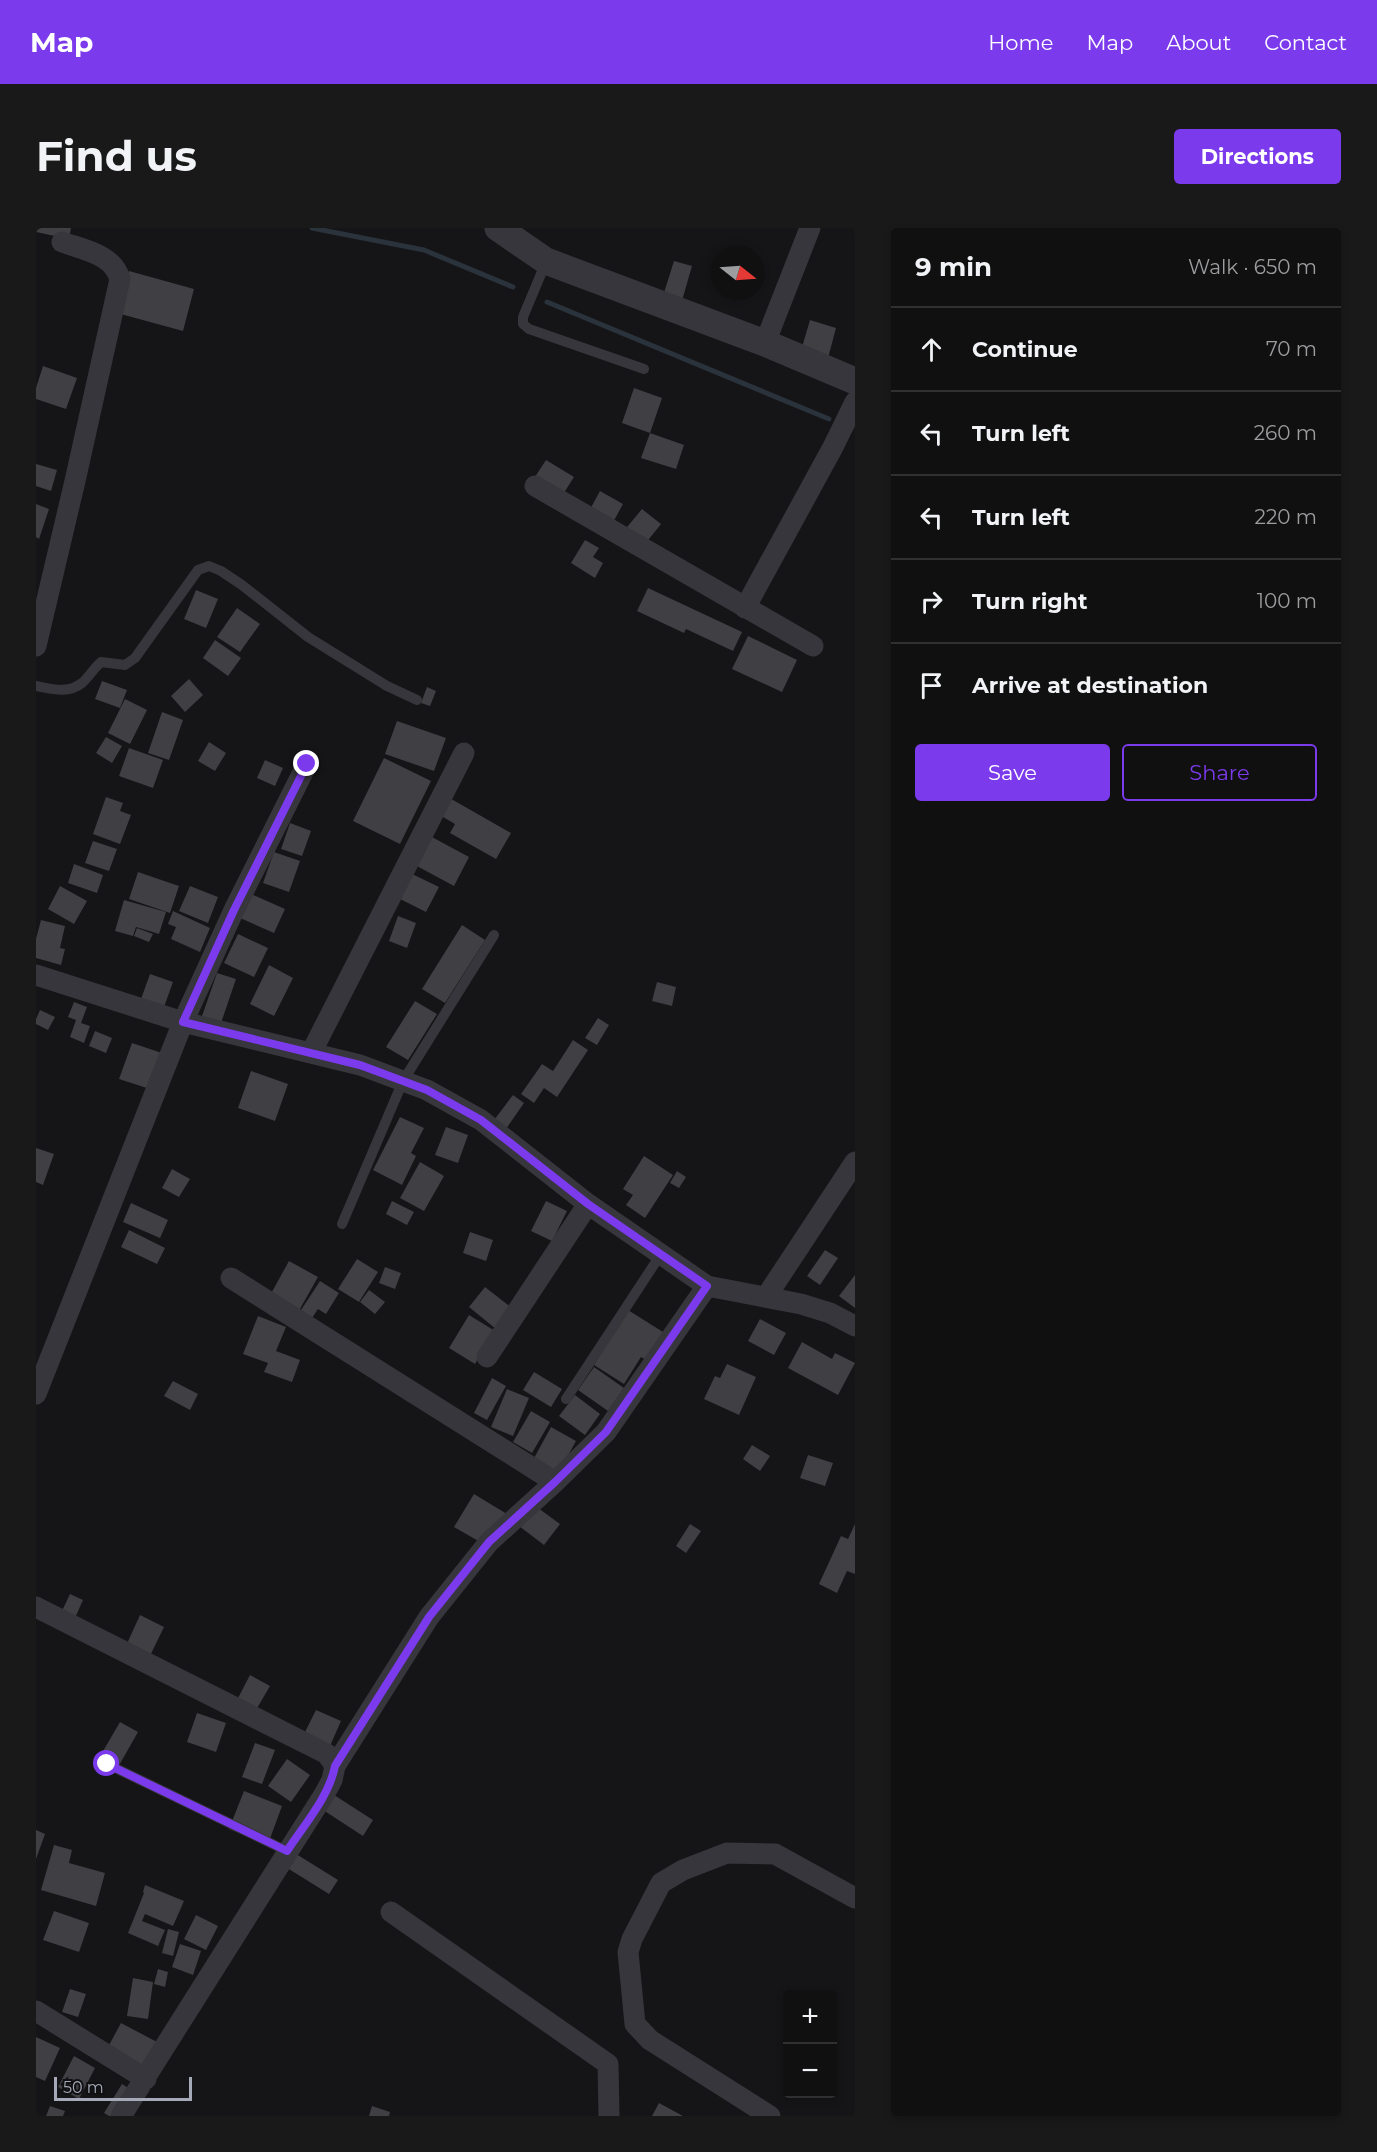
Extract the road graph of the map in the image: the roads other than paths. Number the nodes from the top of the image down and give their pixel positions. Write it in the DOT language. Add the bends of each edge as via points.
graph roads {
  1 [pos="498,228"];
  2 [pos="810,228"];
  3 [pos="62,242"];
  4 [pos="546,261"];
  5 [pos="765,343"];
  6 [pos="644,369"];
  7 [pos="855,381"];
  8 [pos="855,402"];
  9 [pos="535,486"];
  10 [pos="745,608"];
  11 [pos="36,646"];
  12 [pos="813,646"];
  13 [pos="36,686"];
  14 [pos="417,700"];
  15 [pos="464,753"];
  16 [pos="307,764"];
  17 [pos="494,935"];
  18 [pos="36,975"];
  19 [pos="183,1022"];
  20 [pos="311,1053"];
  21 [pos="403,1082"];
  22 [pos="855,1162"];
  23 [pos="588,1204"];
  24 [pos="342,1224"];
  25 [pos="661,1254"];
  26 [pos="231,1278"];
  27 [pos="707,1286"];
  28 [pos="766,1297"];
  29 [pos="855,1326"];
  30 [pos="487,1357"];
  31 [pos="36,1394"];
  32 [pos="566,1398"];
  33 [pos="555,1482"];
  34 [pos="36,1607"];
  35 [pos="107,1764"];
  36 [pos="335,1766"];
  37 [pos="287,1851"];
  38 [pos="855,1898"];
  39 [pos="391,1912"];
  40 [pos="36,2011"];
  41 [pos="146,2079"];
  42 [pos="121,2116"];
  43 [pos="609,2116"];
  44 [pos="770,2116"];
  1 -- 4 [label="street"];
  2 -- 5 [label="street"];
  3 -- 11 [label="street" via="113,263 120,279"];
  4 -- 5 [label="street"];
  4 -- 6 [label="lane" via="523,324"];
  5 -- 7 [label="street"];
  8 -- 10 [label="street"];
  9 -- 10 [label="street"];
  10 -- 12 [label="street"];
  13 -- 14 [label="lane" via="68,690 83,682 101,662 124,665 135,658 198,570 209,566 242,585 308,638 402,695"];
  15 -- 20 [label="street"];
  16 -- 19 [label="street"];
  17 -- 21 [label="lane"];
  18 -- 19 [label="street"];
  19 -- 20 [label="street"];
  19 -- 31 [label="street"];
  20 -- 21 [label="street" via="360,1065"];
  21 -- 23 [label="street" via="427,1090 481,1120"];
  21 -- 24 [label="lane"];
  22 -- 28 [label="street"];
  23 -- 25 [label="street"];
  23 -- 30 [label="street"];
  25 -- 27 [label="street"];
  25 -- 32 [label="lane"];
  26 -- 33 [label="street"];
  27 -- 28 [label="street"];
  27 -- 33 [label="street" via="606,1432"];
  28 -- 29 [label="street" via="830,1313"];
  33 -- 36 [label="street" via="489,1542 429,1617"];
  34 -- 36 [label="street" via="327,1754"];
  35 -- 37 [label="lane"];
  36 -- 37 [label="street" via="329,1786"];
  37 -- 41 [label="street"];
  38 -- 44 [label="street" via="775,1854 727,1853 661,1883 632,1938 628,1952 635,2024 650,2040"];
  39 -- 43 [label="street" via="608,2064"];
  40 -- 41 [label="street"];
  41 -- 42 [label="street"];
}
